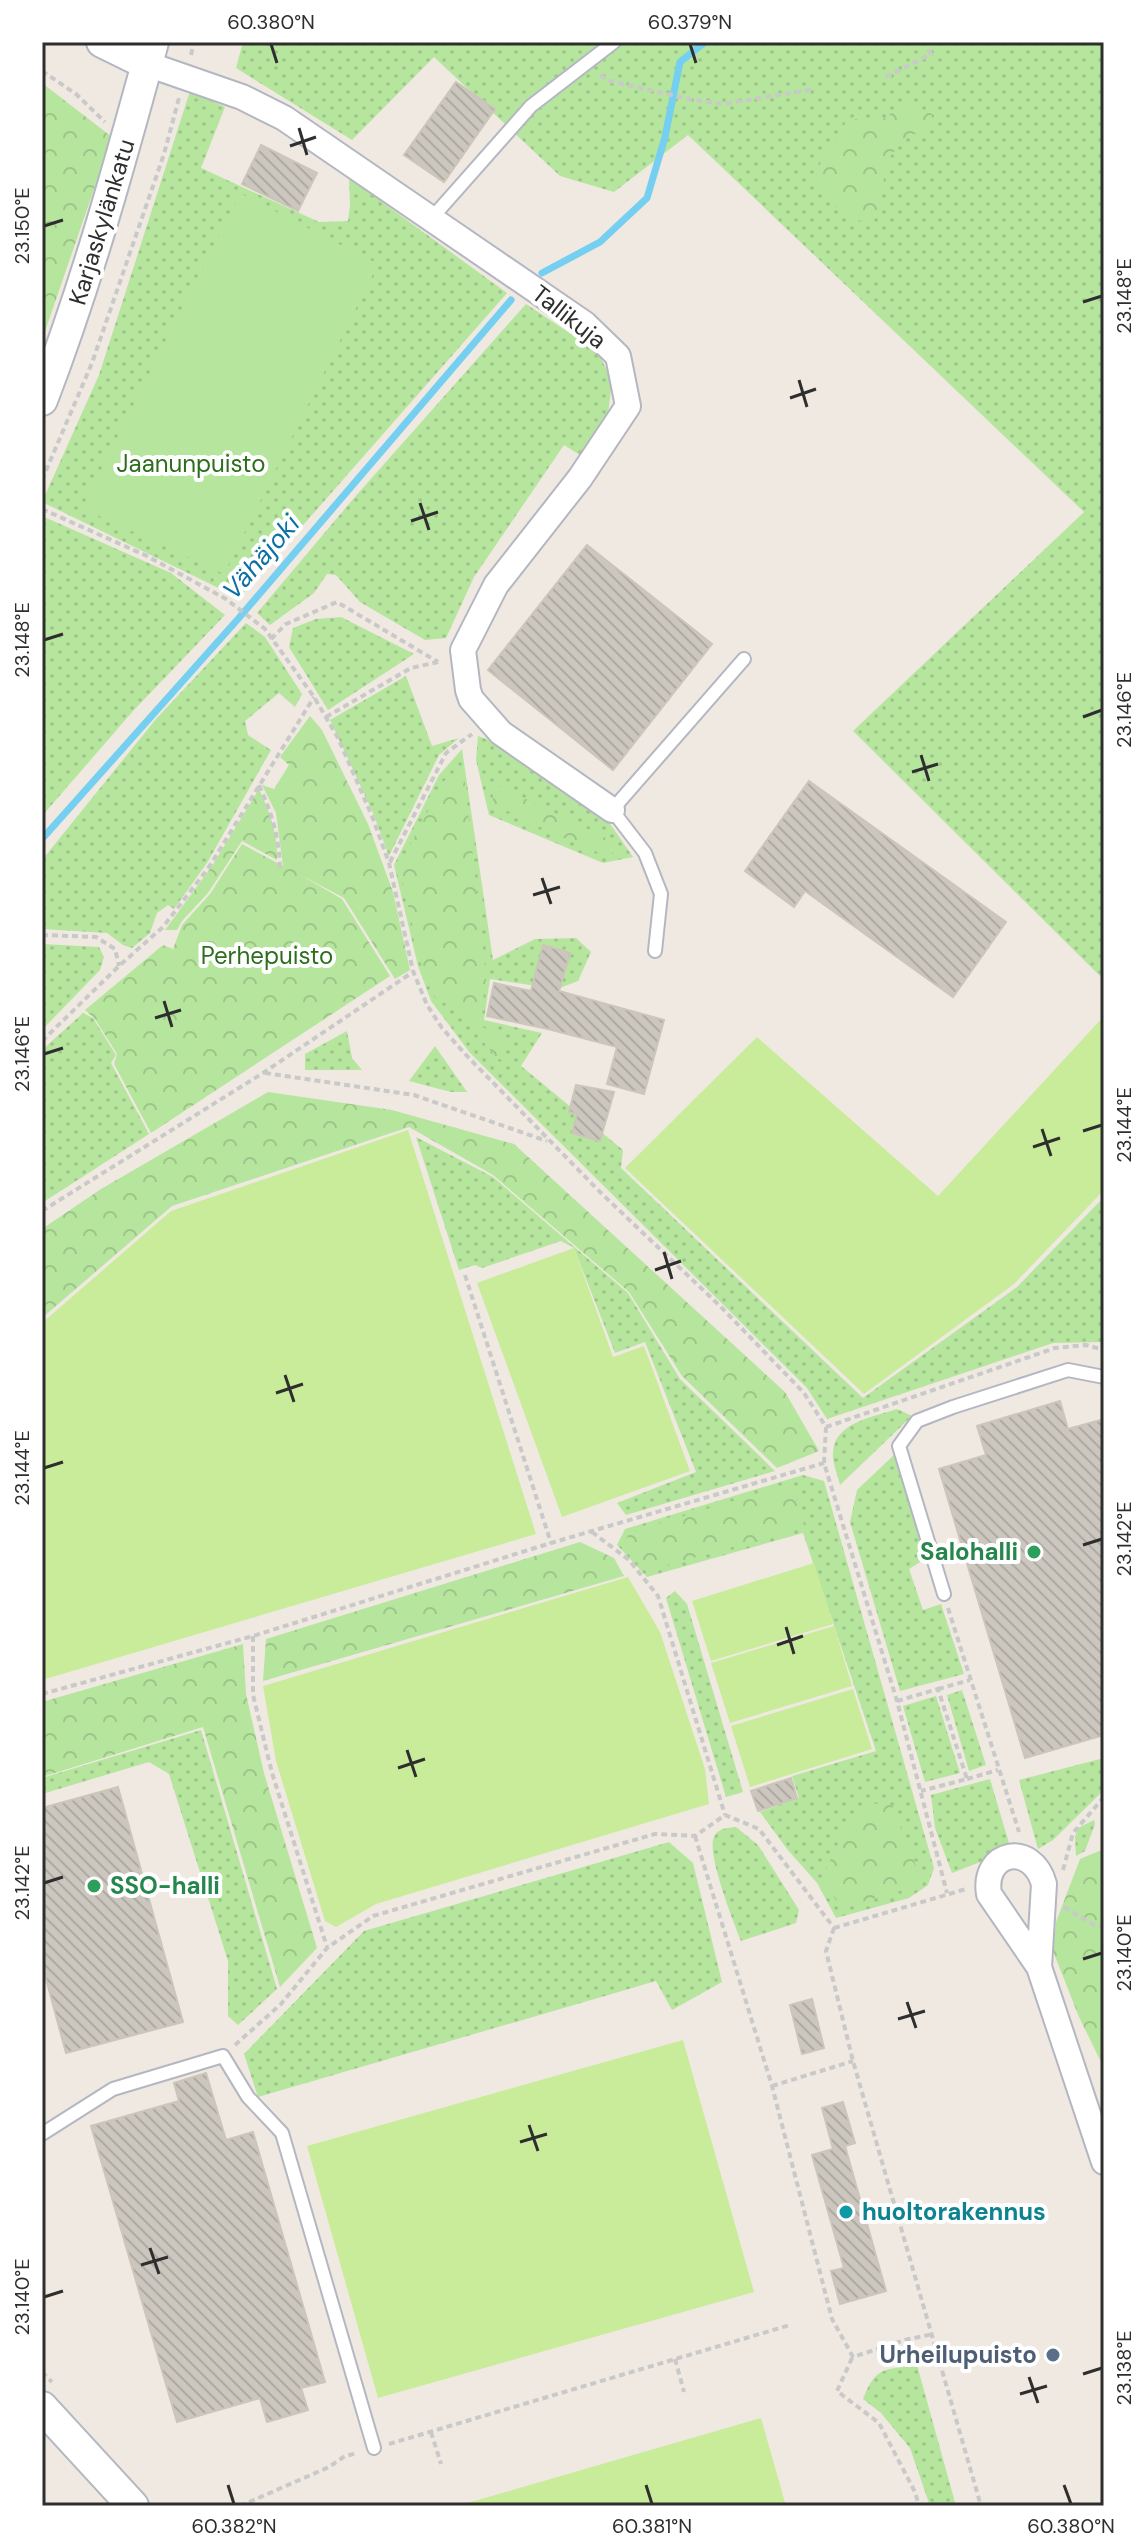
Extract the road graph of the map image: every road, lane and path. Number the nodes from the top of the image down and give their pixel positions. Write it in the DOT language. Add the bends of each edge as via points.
graph roads {
  1 [pos="102,42"];
  2 [pos="194,42"];
  3 [pos="614,42"];
  4 [pos="924,42"];
  5 [pos="150,53"];
  6 [pos="585,65"];
  7 [pos="42,71"];
  8 [pos="185,76"];
  9 [pos="886,77"];
  10 [pos="815,89"];
  11 [pos="129,137"];
  12 [pos="164,154"];
  13 [pos="431,219"];
  14 [pos="42,400"];
  15 [pos="42,480"];
  16 [pos="42,509"];
  17 [pos="271,639"];
  18 [pos="464,656"];
  19 [pos="744,659"];
  20 [pos="438,662"];
  21 [pos="314,697"];
  22 [pos="326,717"];
  23 [pos="490,721"];
  24 [pos="259,785"];
  25 [pos="612,810"];
  26 [pos="389,863"];
  27 [pos="280,869"];
  28 [pos="42,935"];
  29 [pos="655,951"];
  30 [pos="119,966"];
  31 [pos="413,971"];
  32 [pos="42,1041"];
  33 [pos="263,1073"];
  34 [pos="552,1142"];
  35 [pos="42,1211"];
  36 [pos="465,1275"];
  37 [pos="1104,1350"];
  38 [pos="1104,1377"];
  39 [pos="826,1427"];
  40 [pos="824,1463"];
  41 [pos="592,1531"];
  42 [pos="551,1543"];
  43 [pos="944,1594"];
  44 [pos="253,1636"];
  45 [pos="970,1680"];
  46 [pos="938,1689"];
  47 [pos="42,1694"];
  48 [pos="897,1701"];
  49 [pos="998,1770"];
  50 [pos="967,1779"];
  51 [pos="921,1791"];
  52 [pos="1104,1797"];
  53 [pos="725,1815"];
  54 [pos="695,1836"];
  55 [pos="1021,1840"];
  56 [pos="1062,1874"];
  57 [pos="974,1881"];
  58 [pos="947,1893"];
  59 [pos="1055,1901"];
  60 [pos="1104,1926"];
  61 [pos="834,1928"];
  62 [pos="327,1948"];
  63 [pos="1039,1967"];
  64 [pos="223,2056"];
  65 [pos="853,2061"];
  66 [pos="772,2086"];
  67 [pos="42,2134"];
  68 [pos="1104,2162"];
  69 [pos="790,2325"];
  70 [pos="933,2334"];
  71 [pos="853,2357"];
  72 [pos="675,2359"];
  73 [pos="684,2392"];
  74 [pos="42,2407"];
  75 [pos="431,2432"];
  76 [pos="374,2448"];
  77 [pos="441,2464"];
  78 [pos="243,2505"];
  79 [pos="133,2506"];
  80 [pos="919,2506"];
  81 [pos="981,2506"];
  1 -- 5 [label="street"];
  2 -- 8 [label="path"];
  3 -- 6 [label="lane"];
  4 -- 9 [label="path" via="931,54"];
  5 -- 8 [label="street, Tallikuja"];
  5 -- 11 [label="street, Karjaskylänkatu"];
  6 -- 10 [label="path" via="610,81 722,104"];
  6 -- 13 [label="lane" via="531,106"];
  7 -- 11 [label="path"];
  8 -- 12 [label="path"];
  8 -- 13 [label="street, Tallikuja" via="284,118"];
  11 -- 12 [label="path"];
  11 -- 14 [label="street, Karjaskylänkatu"];
  12 -- 15 [label="path" via="92,363"];
  13 -- 18 [label="street, Tallikuja" via="585,324 618,356 628,406 580,478 496,585"];
  16 -- 17 [label="path" via="226,599"];
  17 -- 20 [label="path" via="286,624 337,602"];
  17 -- 21 [label="path"];
  18 -- 20 [label="path"];
  18 -- 23 [label="street, Tallikuja" via="471,699"];
  19 -- 25 [label="lane"];
  20 -- 22 [label="path" via="411,668"];
  21 -- 22 [label="path"];
  21 -- 24 [label="path"];
  22 -- 26 [label="path"];
  23 -- 25 [label="street, Tallikuja"];
  23 -- 26 [label="path" via="446,753"];
  24 -- 27 [label="path" via="273,815"];
  24 -- 30 [label="path" via="209,867 163,927"];
  25 -- 29 [label="lane" via="645,853 661,894"];
  26 -- 31 [label="path"];
  28 -- 30 [label="path" via="96,937 115,949"];
  30 -- 32 [label="path"];
  31 -- 33 [label="path"];
  31 -- 34 [label="path" via="442,1028"];
  33 -- 34 [label="path" via="414,1095"];
  33 -- 35 [label="path"];
  34 -- 39 [label="path" via="804,1393"];
  36 -- 42 [label="path"];
  37 -- 39 [label="path" via="1086,1345 1055,1348"];
  38 -- 43 [label="lane" via="1068,1370 917,1421 899,1446"];
  39 -- 40 [label="path"];
  40 -- 41 [label="path"];
  40 -- 48 [label="path"];
  41 -- 42 [label="path"];
  41 -- 53 [label="path" via="629,1560 658,1596"];
  42 -- 44 [label="path"];
  43 -- 45 [label="path"];
  44 -- 47 [label="path"];
  44 -- 62 [label="path" via="253,1695"];
  45 -- 46 [label="path"];
  45 -- 49 [label="path"];
  46 -- 48 [label="path"];
  46 -- 50 [label="path"];
  48 -- 51 [label="path"];
  49 -- 50 [label="path"];
  49 -- 55 [label="path"];
  50 -- 51 [label="path"];
  51 -- 58 [label="path"];
  52 -- 56 [label="path" via="1073,1833"];
  53 -- 54 [label="path"];
  53 -- 61 [label="path" via="759,1829"];
  54 -- 62 [label="path" via="655,1834 373,1916"];
  54 -- 66 [label="path"];
  57 -- 58 [label="path" via="969,1888"];
  58 -- 61 [label="path"];
  59 -- 60 [label="path"];
  61 -- 65 [label="path" via="826,1951"];
  62 -- 64 [label="path" via="281,2004"];
  63 -- 68 [label="street"];
  64 -- 67 [label="lane" via="113,2089"];
  64 -- 76 [label="lane" via="248,2097 282,2133"];
  65 -- 66 [label="path"];
  65 -- 70 [label="path"];
  66 -- 71 [label="path" via="832,2319"];
  69 -- 72 [label="path"];
  70 -- 71 [label="path"];
  70 -- 81 [label="path"];
  71 -- 80 [label="path" via="837,2391 879,2423"];
  72 -- 73 [label="path"];
  72 -- 75 [label="path"];
  74 -- 79 [label="street"];
  75 -- 76 [label="path"];
  75 -- 77 [label="path"];
  76 -- 78 [label="path" via="345,2456"];
}
